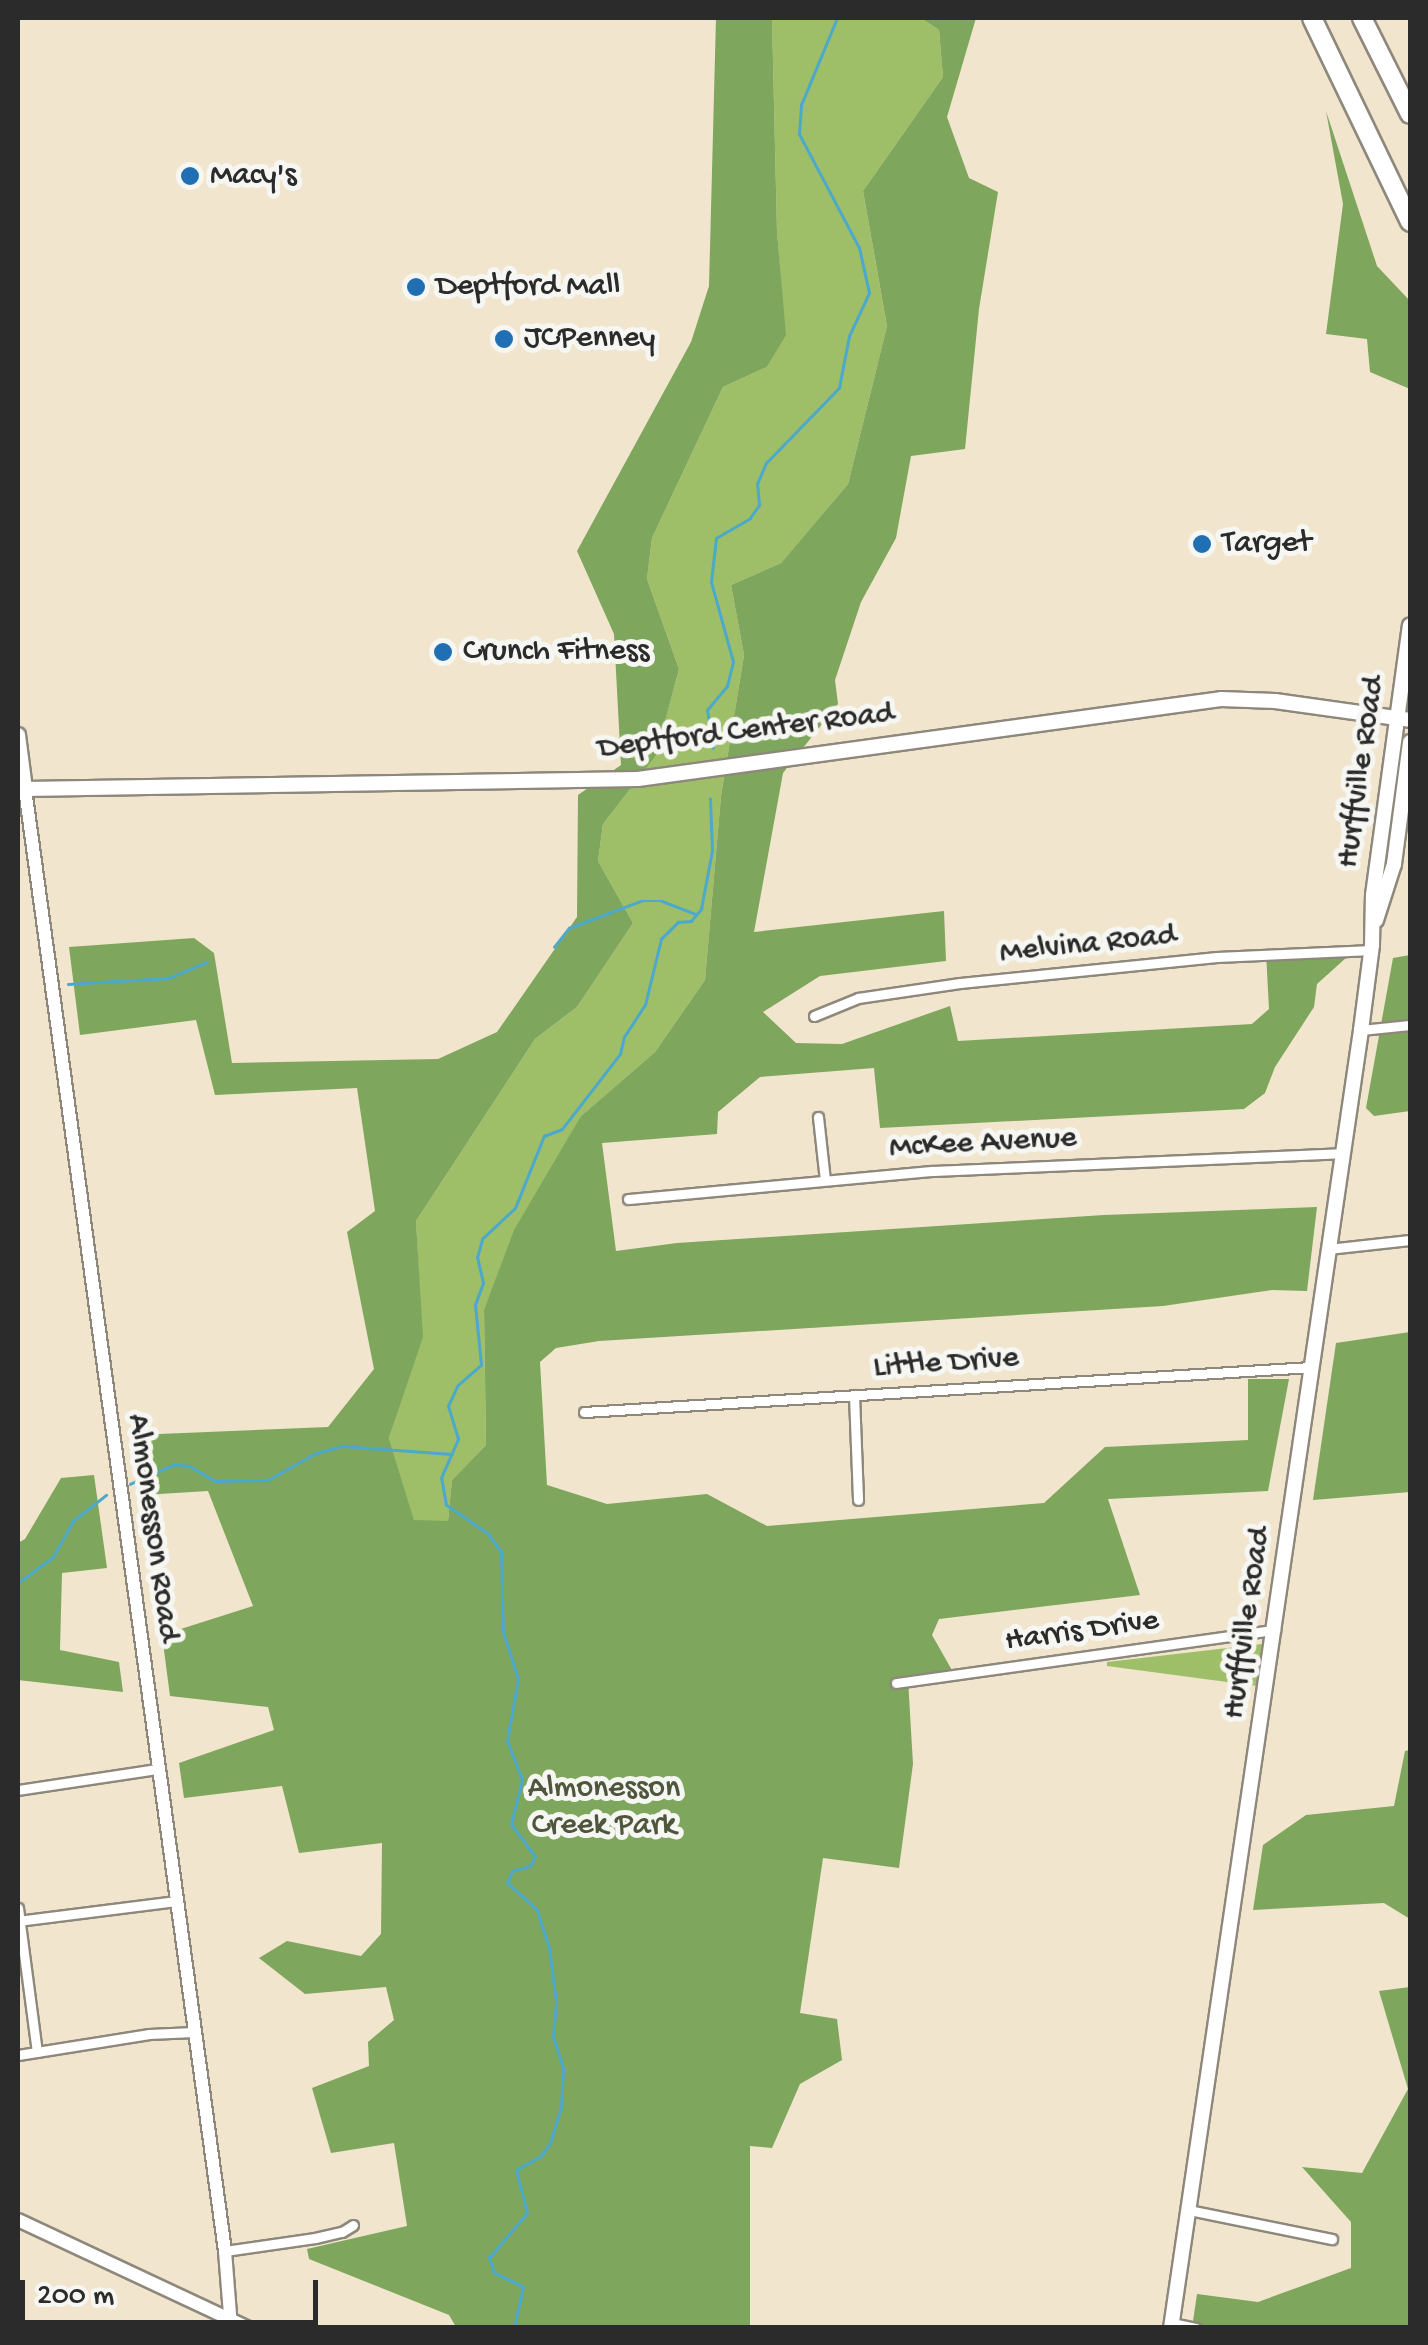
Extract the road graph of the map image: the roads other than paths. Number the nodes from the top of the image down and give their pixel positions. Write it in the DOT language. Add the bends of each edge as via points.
graph roads {
  1 [pos="1312,18"];
  2 [pos="1362,18"];
  3 [pos="1410,114"];
  4 [pos="1410,222"];
  5 [pos="1410,626"];
  6 [pos="1404,718"];
  7 [pos="18,736"];
  8 [pos="1410,742"];
  9 [pos="21,790"];
  10 [pos="1374,925"];
  11 [pos="1372,950"];
  12 [pos="814,1016"];
  13 [pos="1410,1025"];
  14 [pos="1361,1030"];
  15 [pos="818,1117"];
  16 [pos="1342,1153"];
  17 [pos="825,1180"];
  18 [pos="628,1199"];
  19 [pos="1410,1240"];
  20 [pos="1328,1249"];
  21 [pos="1311,1367"];
  22 [pos="854,1395"];
  23 [pos="584,1412"];
  24 [pos="858,1500"];
  25 [pos="1275,1630"];
  26 [pos="896,1684"];
  27 [pos="157,1770"];
  28 [pos="18,1790"];
  29 [pos="176,1901"];
  30 [pos="18,1908"];
  31 [pos="18,1921"];
  32 [pos="194,2032"];
  33 [pos="37,2052"];
  34 [pos="18,2055"];
  35 [pos="1189,2210"];
  36 [pos="18,2220"];
  37 [pos="352,2225"];
  38 [pos="1332,2238"];
  39 [pos="224,2251"];
  40 [pos="232,2323"];
  41 [pos="1172,2325"];
  42 [pos="249,2328"];
  43 [pos="1196,2328"];
  1 -- 4 [label="highway"];
  2 -- 3 [label="highway"];
  5 -- 6 [label="main road, Hurffville Road"];
  6 -- 9 [label="main road, Deptford Center Road" via="1221,699 638,779"];
  6 -- 10 [label="main road, Hurffville Road" via="1373,895"];
  7 -- 9 [label="main road, Almonesson Road"];
  8 -- 10 [label="main road, Hurffville Road" via="1394,864"];
  9 -- 27 [label="street, Almonesson Road"];
  10 -- 11 [label="main road, Hurffville Road"];
  11 -- 12 [label="street, Melvina Road" via="1217,957 960,982 858,998"];
  11 -- 14 [label="main road, Hurffville Road"];
  13 -- 14 [label="street"];
  14 -- 16 [label="main road, Hurffville Road"];
  15 -- 17 [label="street"];
  16 -- 17 [label="street, McKee Avenue"];
  16 -- 20 [label="main road, Hurffville Road"];
  17 -- 18 [label="street, McKee Avenue"];
  19 -- 20 [label="street"];
  20 -- 21 [label="main road, Hurffville Road"];
  21 -- 22 [label="street, Little Drive"];
  21 -- 25 [label="main road, Hurffville Road"];
  22 -- 23 [label="street, Little Drive"];
  22 -- 24 [label="street"];
  25 -- 26 [label="street, Harris Drive"];
  25 -- 35 [label="main road, Hurffville Road"];
  27 -- 28 [label="street"];
  27 -- 29 [label="street, Almonesson Road"];
  29 -- 31 [label="street"];
  29 -- 32 [label="street, Almonesson Road"];
  30 -- 31 [label="street"];
  31 -- 33 [label="street"];
  32 -- 33 [label="street"];
  32 -- 39 [label="street, Almonesson Road"];
  33 -- 34 [label="street"];
  35 -- 38 [label="street"];
  35 -- 41 [label="main road, Hurffville Road"];
  36 -- 40 [label="street"];
  37 -- 39 [label="street" via="314,2238"];
  39 -- 40 [label="street, Almonesson Road"];
  40 -- 42 [label="street"];
  41 -- 43 [label="street"];
}
